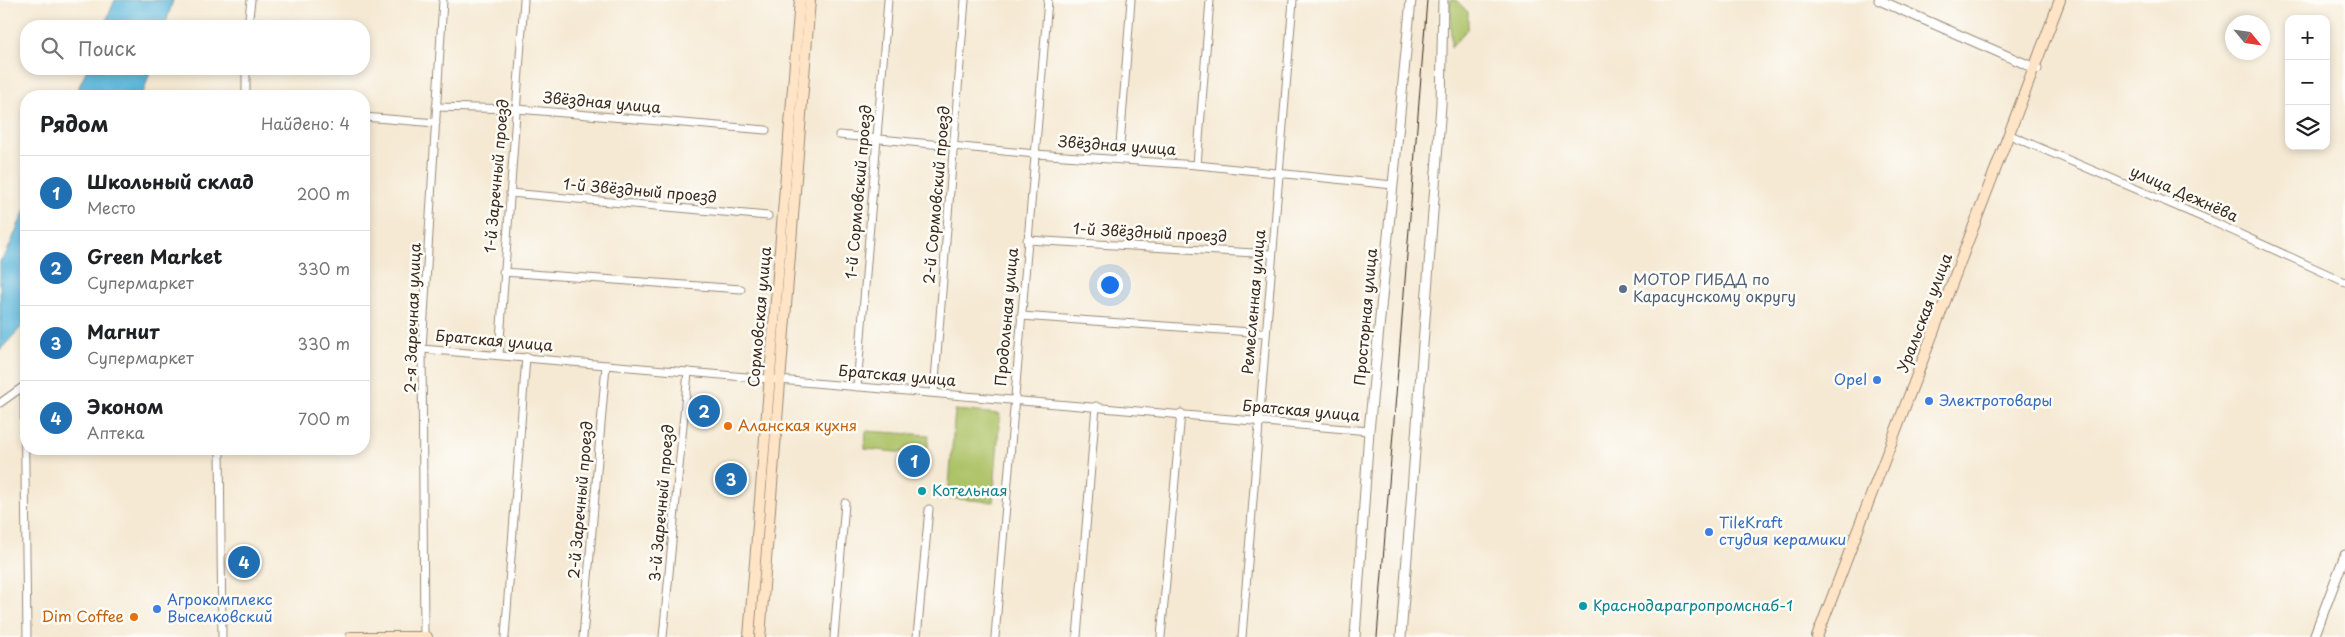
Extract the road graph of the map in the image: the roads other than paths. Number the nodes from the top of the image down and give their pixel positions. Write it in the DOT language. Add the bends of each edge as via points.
graph roads {
  1 [pos="251,0"];
  2 [pos="443,0"];
  3 [pos="524,0"];
  4 [pos="800,0"];
  5 [pos="810,0"];
  6 [pos="888,0"];
  7 [pos="966,0"];
  8 [pos="1048,0"];
  9 [pos="1131,0"];
  10 [pos="1210,0"];
  11 [pos="1293,0"];
  12 [pos="1411,0"];
  13 [pos="1443,0"];
  14 [pos="1879,0"];
  15 [pos="2061,0"];
  16 [pos="249,20"];
  17 [pos="2036,69"];
  18 [pos="246,75"];
  19 [pos="246,90"];
  20 [pos="436,107"];
  21 [pos="517,109"];
  22 [pos="370,118"];
  23 [pos="436,123"];
  24 [pos="766,130"];
  25 [pos="839,135"];
  26 [pos="2011,135"];
  27 [pos="877,138"];
  28 [pos="955,147"];
  29 [pos="1035,154"];
  30 [pos="1119,159"];
  31 [pos="1196,165"];
  32 [pos="1280,173"];
  33 [pos="1393,185"];
  34 [pos="510,193"];
  35 [pos="768,216"];
  36 [pos="1027,240"];
  37 [pos="1272,254"];
  38 [pos="503,272"];
  39 [pos="2345,282"];
  40 [pos="741,289"];
  41 [pos="1021,316"];
  42 [pos="1264,333"];
  43 [pos="422,349"];
  44 [pos="499,354"];
  45 [pos="526,357"];
  46 [pos="606,364"];
  47 [pos="688,372"];
  48 [pos="775,379"];
  49 [pos="857,387"];
  50 [pos="20,389"];
  51 [pos="934,393"];
  52 [pos="1014,400"];
  53 [pos="0,403"];
  54 [pos="1096,406"];
  55 [pos="1181,413"];
  56 [pos="1259,421"];
  57 [pos="1369,431"];
  58 [pos="26,455"];
  59 [pos="220,455"];
  60 [pos="845,503"];
  61 [pos="929,509"];
  62 [pos="2345,555"];
  63 [pos="27,637"];
  64 [pos="222,637"];
  65 [pos="351,637"];
  66 [pos="425,637"];
  67 [pos="505,637"];
  68 [pos="583,637"];
  69 [pos="663,637"];
  70 [pos="749,637"];
  71 [pos="760,637"];
  72 [pos="834,637"];
  73 [pos="917,637"];
  74 [pos="995,637"];
  75 [pos="1077,637"];
  76 [pos="1161,637"];
  77 [pos="1242,637"];
  78 [pos="1355,637"];
  79 [pos="1401,637"];
  80 [pos="1819,637"];
  81 [pos="2314,637"];
  1 -- 16 [label="street"];
  2 -- 20 [label="street, 2-я Заречная улица"];
  3 -- 21 [label="street, 1-й Заречный проезд"];
  4 -- 48 [label="main road, Сормовская улица"];
  5 -- 48 [label="main road, Сормовская улица"];
  6 -- 27 [label="street, 1-й Сормовский проезд"];
  7 -- 28 [label="street, 2-й Сормовский проезд"];
  8 -- 29 [label="street, Продольная улица"];
  9 -- 30 [label="street"];
  10 -- 31 [label="street"];
  11 -- 32 [label="street, Ремесленная улица"];
  12 -- 33 [label="street, Просторная улица"];
  13 -- 79 [label="street" via="1441,105"];
  14 -- 17 [label="street"];
  15 -- 17 [label="main road, Уральская улица"];
  17 -- 26 [label="main road, Уральская улица"];
  18 -- 19 [label="street"];
  20 -- 21 [label="street, Звёздная улица"];
  20 -- 23 [label="street, 2-я Заречная улица"];
  21 -- 24 [label="street, Звёздная улица"];
  21 -- 34 [label="street, 1-й Заречный проезд"];
  22 -- 23 [label="street"];
  23 -- 43 [label="street, 2-я Заречная улица"];
  25 -- 27 [label="street, Звёздная улица"];
  26 -- 39 [label="street, улица Дежнёва"];
  26 -- 80 [label="main road, Уральская улица"];
  27 -- 28 [label="street, Звёздная улица"];
  27 -- 49 [label="street, 1-й Сормовский проезд"];
  28 -- 29 [label="street, Звёздная улица"];
  28 -- 51 [label="street, 2-й Сормовский проезд"];
  29 -- 30 [label="street, Звёздная улица"];
  29 -- 36 [label="street, Продольная улица"];
  30 -- 31 [label="street, Звёздная улица"];
  31 -- 32 [label="street, Звёздная улица"];
  32 -- 33 [label="street, Звёздная улица"];
  32 -- 37 [label="street, Ремесленная улица"];
  33 -- 57 [label="street, Просторная улица"];
  34 -- 35 [label="street, 1-й Звёздный проезд"];
  34 -- 38 [label="street, 1-й Заречный проезд"];
  36 -- 37 [label="street, 1-й Звёздный проезд"];
  36 -- 41 [label="street, Продольная улица"];
  37 -- 42 [label="street, Ремесленная улица"];
  38 -- 40 [label="street"];
  38 -- 44 [label="street, 1-й Заречный проезд"];
  41 -- 42 [label="street"];
  41 -- 52 [label="street, Продольная улица"];
  42 -- 56 [label="street, Ремесленная улица"];
  43 -- 44 [label="street, Братская улица"];
  43 -- 66 [label="street, 2-я Заречная улица"];
  44 -- 45 [label="street, Братская улица"];
  45 -- 46 [label="street, Братская улица"];
  45 -- 67 [label="street"];
  46 -- 47 [label="street, Братская улица"];
  46 -- 68 [label="street, 2-й Заречный проезд"];
  47 -- 48 [label="street, Братская улица"];
  47 -- 69 [label="street, 3-й Заречный проезд"];
  48 -- 49 [label="street, Братская улица"];
  48 -- 70 [label="main road, Сормовская улица"];
  48 -- 71 [label="main road, Сормовская улица"];
  49 -- 51 [label="street, Братская улица"];
  50 -- 53 [label="street"];
  51 -- 52 [label="street, Братская улица"];
  52 -- 54 [label="street, Братская улица"];
  52 -- 74 [label="street, Продольная улица"];
  54 -- 55 [label="street, Братская улица"];
  54 -- 75 [label="street"];
  55 -- 56 [label="street, Братская улица"];
  55 -- 76 [label="street"];
  56 -- 57 [label="street, Братская улица"];
  56 -- 77 [label="street, Ремесленная улица"];
  57 -- 78 [label="street, Просторная улица"];
  58 -- 63 [label="street"];
  59 -- 64 [label="street"];
  60 -- 72 [label="street"];
  61 -- 73 [label="street"];
  62 -- 81 [label="street"];
  65 -- 66 [label="main road"];
}
